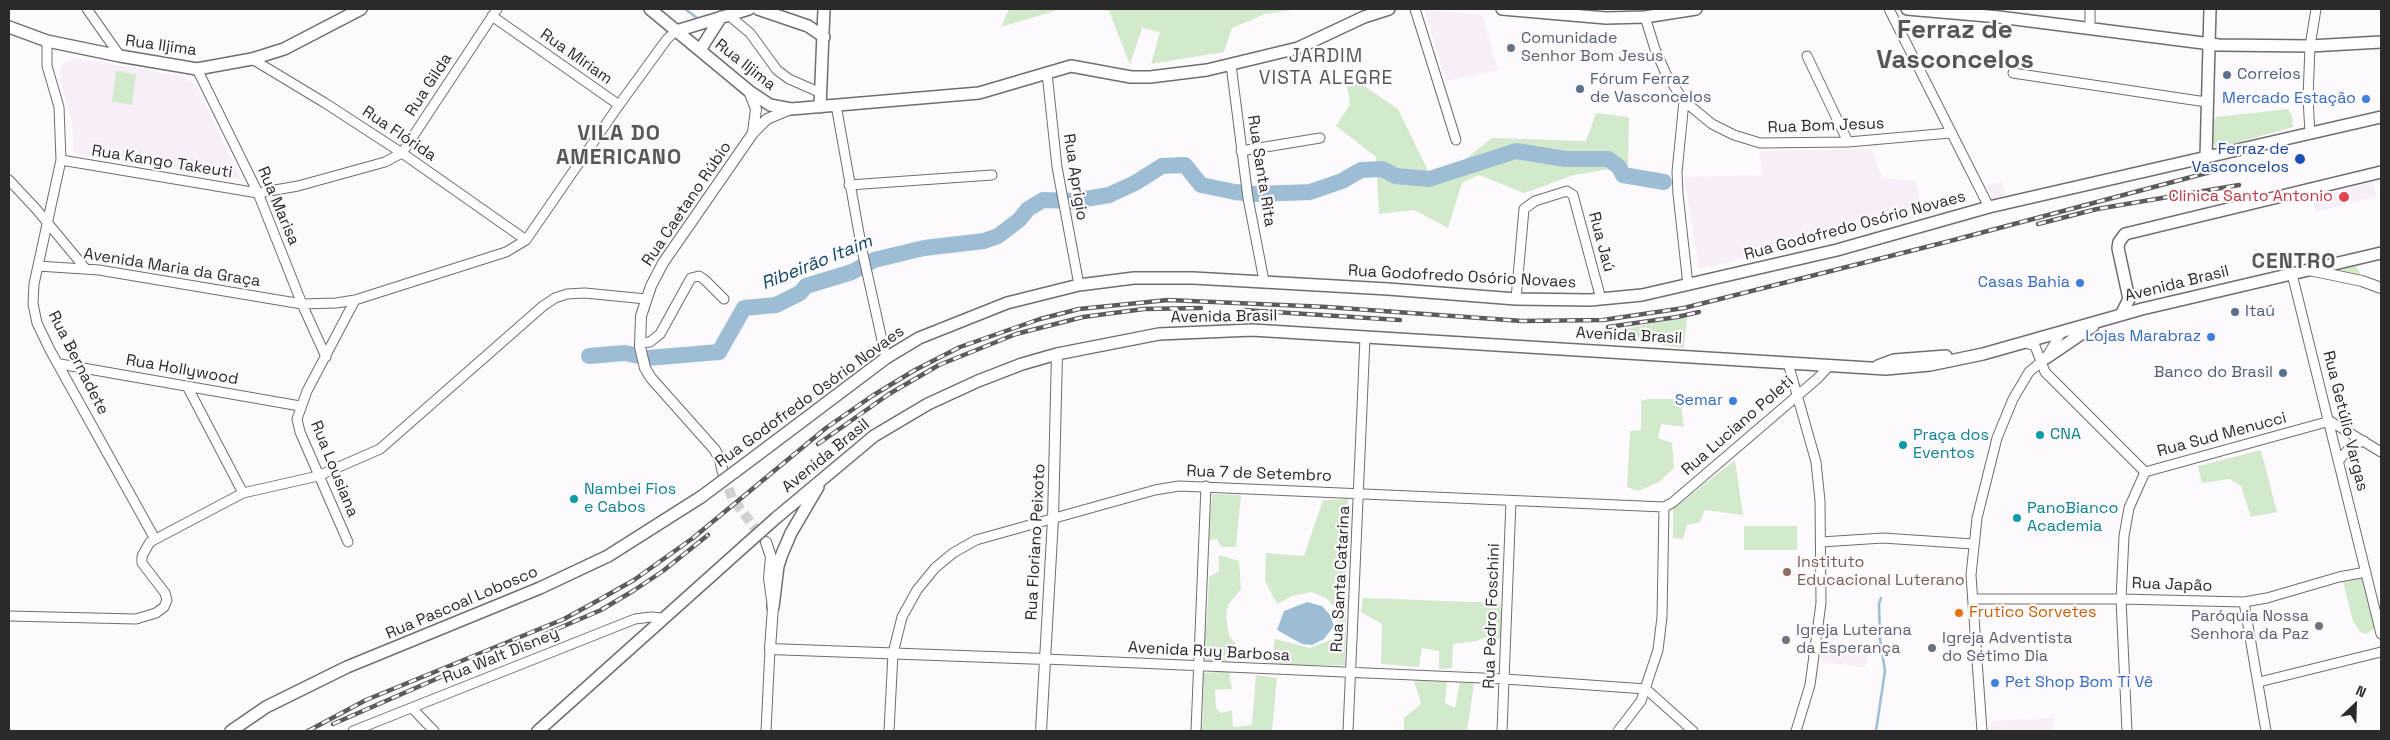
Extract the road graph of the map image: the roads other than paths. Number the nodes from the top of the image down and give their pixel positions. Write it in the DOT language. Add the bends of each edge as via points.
graph roads {
  1 [pos="87,9"];
  2 [pos="361,9"];
  3 [pos="650,9"];
  4 [pos="749,9"];
  5 [pos="758,9"];
  6 [pos="1389,9"];
  7 [pos="1416,9"];
  8 [pos="1508,9"];
  9 [pos="1696,9"];
  10 [pos="1889,9"];
  11 [pos="1907,9"];
  12 [pos="2090,9"];
  13 [pos="2210,9"];
  14 [pos="2316,9"];
  15 [pos="1376,11"];
  16 [pos="1982,12"];
  17 [pos="494,13"];
  18 [pos="727,13"];
  19 [pos="824,13"];
  20 [pos="1626,13"];
  21 [pos="1646,17"];
  22 [pos="808,26"];
  23 [pos="9,27"];
  24 [pos="2090,28"];
  25 [pos="676,31"];
  26 [pos="824,37"];
  27 [pos="46,42"];
  28 [pos="2381,42"];
  29 [pos="2209,44"];
  30 [pos="2310,46"];
  31 [pos="700,50"];
  32 [pos="120,56"];
  33 [pos="1807,56"];
  34 [pos="252,59"];
  35 [pos="1231,65"];
  36 [pos="197,69"];
  37 [pos="1047,73"];
  38 [pos="2013,73"];
  39 [pos="749,91"];
  40 [pos="821,93"];
  41 [pos="1684,101"];
  42 [pos="2206,102"];
  43 [pos="619,105"];
  44 [pos="836,105"];
  45 [pos="820,106"];
  46 [pos="791,109"];
  47 [pos="2381,117"];
  48 [pos="753,133"];
  49 [pos="1950,133"];
  50 [pos="2310,133"];
  51 [pos="1320,138"];
  52 [pos="1456,140"];
  53 [pos="1848,142"];
  54 [pos="1241,151"];
  55 [pos="402,153"];
  56 [pos="2206,158"];
  57 [pos="61,160"];
  58 [pos="2381,172"];
  59 [pos="992,175"];
  60 [pos="9,180"];
  61 [pos="849,185"];
  62 [pos="258,193"];
  63 [pos="1989,207"];
  64 [pos="48,222"];
  65 [pos="526,240"];
  66 [pos="2381,253"];
  67 [pos="38,266"];
  68 [pos="85,268"];
  69 [pos="2308,270"];
  70 [pos="2292,274"];
  71 [pos="1264,281"];
  72 [pos="1079,284"];
  73 [pos="1688,285"];
  74 [pos="2381,288"];
  75 [pos="646,299"];
  76 [pos="724,299"];
  77 [pos="1516,299"];
  78 [pos="1601,299"];
  79 [pos="2129,299"];
  80 [pos="355,300"];
  81 [pos="302,304"];
  82 [pos="2142,309"];
  83 [pos="2121,315"];
  84 [pos="2101,321"];
  85 [pos="2062,331"];
  86 [pos="1366,338"];
  87 [pos="2024,342"];
  88 [pos="640,345"];
  89 [pos="1057,354"];
  90 [pos="326,358"];
  91 [pos="886,358"];
  92 [pos="2043,360"];
  93 [pos="1788,363"];
  94 [pos="60,364"];
  95 [pos="1830,365"];
  96 [pos="187,386"];
  97 [pos="1797,395"];
  98 [pos="300,406"];
  99 [pos="2330,421"];
  100 [pos="2364,442"];
  101 [pos="2381,452"];
  102 [pos="2340,459"];
  103 [pos="2145,472"];
  104 [pos="724,473"];
  105 [pos="318,476"];
  106 [pos="824,477"];
  107 [pos="1206,486"];
  108 [pos="243,493"];
  109 [pos="1360,494"];
  110 [pos="701,497"];
  111 [pos="1511,501"];
  112 [pos="1664,507"];
  113 [pos="1053,518"];
  114 [pos="155,539"];
  115 [pos="348,542"];
  116 [pos="766,542"];
  117 [pos="1821,542"];
  118 [pos="1973,544"];
  119 [pos="2366,572"];
  120 [pos="1973,599"];
  121 [pos="2121,599"];
  122 [pos="2244,602"];
  123 [pos="774,607"];
  124 [pos="9,616"];
  125 [pos="662,618"];
  126 [pos="2380,619"];
  127 [pos="2381,634"];
  128 [pos="770,649"];
  129 [pos="2381,652"];
  130 [pos="893,653"];
  131 [pos="1045,659"];
  132 [pos="1199,667"];
  133 [pos="1351,673"];
  134 [pos="1505,679"];
  135 [pos="2259,682"];
  136 [pos="1646,689"];
  137 [pos="412,708"];
  138 [pos="542,730"];
  139 [pos="231,731"];
  140 [pos="353,731"];
  141 [pos="434,731"];
  142 [pos="766,731"];
  143 [pos="889,731"];
  144 [pos="1041,731"];
  145 [pos="1196,731"];
  146 [pos="1348,731"];
  147 [pos="1502,731"];
  148 [pos="1618,731"];
  149 [pos="1693,731"];
  150 [pos="1796,731"];
  151 [pos="1982,731"];
  152 [pos="2127,731"];
  153 [pos="2266,731"];
  1 -- 32 [label="street"];
  2 -- 34 [label="main road, Rua Iljima" via="284,49"];
  3 -- 25 [label="main road, Rua Iljima"];
  4 -- 18 [label="main road"];
  5 -- 22 [label="main road"];
  6 -- 15 [label="main road, Rua Iljima"];
  7 -- 52 [label="street"];
  8 -- 20 [label="main road" via="1587,17"];
  9 -- 21 [label="main road"];
  10 -- 49 [label="street"];
  11 -- 16 [label="main road"];
  12 -- 24 [label="street"];
  13 -- 29 [label="main road"];
  14 -- 30 [label="street"];
  15 -- 35 [label="main road, Rua Iljima" via="1298,48"];
  16 -- 24 [label="main road"];
  17 -- 43 [label="street, Rua Miriam"];
  17 -- 55 [label="street, Rua Gilda"];
  18 -- 25 [label="main road"];
  18 -- 31 [label="main road"];
  18 -- 40 [label="street" via="750,33 777,70 789,80"];
  19 -- 22 [label="main road"];
  19 -- 26 [label="main road"];
  20 -- 21 [label="main road"];
  21 -- 41 [label="street, Rua Bom Jesus" via="1666,74"];
  22 -- 26 [label="main road"];
  23 -- 27 [label="main road, Rua Iljima"];
  24 -- 29 [label="main road"];
  25 -- 31 [label="main road, Rua Iljima"];
  25 -- 43 [label="street"];
  26 -- 40 [label="main road"];
  27 -- 32 [label="main road, Rua Iljima"];
  27 -- 57 [label="street, Rua Bernadete" via="47,66 59,107"];
  28 -- 30 [label="main road"];
  29 -- 30 [label="main road"];
  29 -- 42 [label="main road"];
  30 -- 50 [label="street"];
  31 -- 39 [label="main road, Rua Iljima"];
  32 -- 36 [label="main road, Rua Iljima"];
  33 -- 53 [label="street"];
  34 -- 36 [label="main road, Rua Iljima"];
  34 -- 55 [label="street, Rua Flórida"];
  35 -- 37 [label="main road, Rua Iljima" via="1150,78 1077,66"];
  35 -- 54 [label="street, Rua Santa Rita"];
  36 -- 62 [label="street, Rua Marisa"];
  37 -- 44 [label="main road, Rua Iljima" via="979,93"];
  37 -- 72 [label="street, Rua Aprigio" via="1062,196"];
  38 -- 42 [label="street"];
  39 -- 46 [label="main road, Rua Iljima" via="770,104"];
  39 -- 48 [label="street, Rua Caetano Rúbio" via="756,109"];
  40 -- 45 [label="main road"];
  41 -- 53 [label="street, Rua Bom Jesus" via="1712,124 1760,143"];
  41 -- 73 [label="street" via="1678,194"];
  42 -- 56 [label="main road"];
  43 -- 65 [label="street"];
  44 -- 45 [label="main road, Rua Iljima"];
  44 -- 61 [label="street"];
  45 -- 46 [label="main road, Rua Iljima"];
  46 -- 48 [label="street, Rua Caetano Rúbio" via="773,115"];
  47 -- 50 [label="main road, Rua Godofredo Osório Novaes"];
  48 -- 75 [label="street, Rua Caetano Rúbio" via="672,248"];
  49 -- 53 [label="street, Rua Bom Jesus"];
  49 -- 63 [label="street"];
  50 -- 56 [label="main road, Rua Godofredo Osório Novaes"];
  51 -- 54 [label="street"];
  54 -- 71 [label="street, Rua Santa Rita"];
  55 -- 62 [label="street" via="356,171"];
  55 -- 65 [label="street, Rua Flórida"];
  56 -- 63 [label="main road, Rua Godofredo Osório Novaes"];
  57 -- 62 [label="street, Rua Kango Takeuti"];
  57 -- 64 [label="street, Rua Bernadete"];
  58 -- 79 [label="main road" via="2134,230 2121,238 2118,248"];
  59 -- 61 [label="street"];
  60 -- 64 [label="street"];
  61 -- 91 [label="street"];
  62 -- 81 [label="street, Rua Marisa"];
  63 -- 73 [label="main road, Rua Godofredo Osório Novaes" via="1837,250"];
  64 -- 67 [label="street, Rua Bernadete"];
  64 -- 68 [label="street"];
  65 -- 80 [label="street, Avenida Maria da Graça" via="488,259"];
  66 -- 69 [label="main road, Avenida Brasil"];
  67 -- 68 [label="street, Avenida Maria da Graça"];
  67 -- 94 [label="street, Rua Bernadete" via="34,284 35,313"];
  68 -- 81 [label="street, Avenida Maria da Graça"];
  69 -- 70 [label="main road, Avenida Brasil"];
  69 -- 74 [label="street"];
  70 -- 82 [label="main road, Avenida Brasil"];
  70 -- 99 [label="street, Rua Getúlio Vargas"];
  71 -- 72 [label="main road, Rua Godofredo Osório Novaes" via="1134,278"];
  71 -- 77 [label="main road, Rua Godofredo Osório Novaes"];
  72 -- 91 [label="main road, Rua Godofredo Osório Novaes" via="1006,302 974,314 919,338"];
  73 -- 78 [label="main road, Rua Godofredo Osório Novaes" via="1642,295"];
  75 -- 88 [label="street, Rua Caetano Rúbio" via="641,316"];
  75 -- 105 [label="street" via="585,293 555,298 380,449"];
  76 -- 88 [label="street" via="699,276 691,278 660,334"];
  77 -- 78 [label="main road, Rua Godofredo Osório Novaes"];
  77 -- 78 [label="street, Rua Jaú" via="1524,209 1535,201 1563,191 1572,193"];
  79 -- 82 [label="main road"];
  79 -- 83 [label="main road"];
  80 -- 81 [label="street, Avenida Maria da Graça"];
  80 -- 90 [label="street, Rua Lousiana"];
  81 -- 90 [label="street, Rua Marisa"];
  82 -- 83 [label="main road, Avenida Brasil"];
  83 -- 84 [label="main road, Avenida Brasil"];
  84 -- 85 [label="main road, Avenida Brasil"];
  84 -- 92 [label="main road"];
  85 -- 87 [label="main road, Avenida Brasil"];
  85 -- 92 [label="street"];
  86 -- 89 [label="main road, Avenida Brasil" via="1252,330 1168,334"];
  86 -- 93 [label="main road, Avenida Brasil"];
  86 -- 109 [label="street, Rua Santa Catarina"];
  87 -- 92 [label="street" via="2035,346"];
  87 -- 95 [label="main road, Avenida Brasil" via="1983,354 1894,360 1872,368"];
  88 -- 104 [label="street, Rua Caetano Rúbio" via="650,378 715,450"];
  89 -- 106 [label="main road, Avenida Brasil" via="978,381 928,404 874,436"];
  89 -- 113 [label="street, Rua Floriano Peixoto"];
  90 -- 98 [label="street, Rua Lousiana"];
  91 -- 110 [label="main road, Rua Godofredo Osório Novaes, bridge"];
  92 -- 103 [label="street" via="2046,372"];
  92 -- 118 [label="street" via="2029,372 2013,399 1997,438"];
  93 -- 95 [label="main road, Avenida Brasil"];
  93 -- 97 [label="street"];
  94 -- 96 [label="street, Rua Hollywood"];
  94 -- 114 [label="street, Rua Bernadete"];
  95 -- 97 [label="street, Rua Luciano Poleti"];
  96 -- 98 [label="street, Rua Hollywood"];
  96 -- 108 [label="street"];
  97 -- 112 [label="street, Rua Luciano Poleti"];
  97 -- 117 [label="street" via="1820,486"];
  98 -- 105 [label="street, Rua Lousiana" via="297,419 300,432"];
  99 -- 100 [label="street"];
  99 -- 102 [label="street, Rua Getúlio Vargas"];
  99 -- 103 [label="street, Rua Sud Menucci"];
  100 -- 101 [label="street"];
  100 -- 102 [label="street" via="2352,444"];
  102 -- 119 [label="street, Rua Getúlio Vargas"];
  103 -- 121 [label="street, Rua Sud Menucci" via="2126,521"];
  105 -- 108 [label="street"];
  105 -- 115 [label="street, Rua Lousiana"];
  106 -- 123 [label="main road" via="800,515 782,554"];
  106 -- 125 [label="main road, Avenida Brasil, bridge"];
  107 -- 109 [label="street, Rua 7 de Setembro"];
  107 -- 113 [label="street, Rua 7 de Setembro" via="1155,490"];
  107 -- 132 [label="street"];
  108 -- 114 [label="street"];
  109 -- 111 [label="street, Rua 7 de Setembro"];
  109 -- 133 [label="street, Rua Santa Catarina"];
  110 -- 139 [label="main road, Rua Pascoal Lobosco" via="608,556 540,588 332,674 266,707"];
  111 -- 112 [label="street, Rua 7 de Setembro"];
  111 -- 134 [label="street, Rua Pedro Foschini"];
  112 -- 136 [label="street" via="1662,618 1658,650"];
  113 -- 130 [label="street, Rua 7 de Setembro" via="976,540 935,568 917,590 902,617"];
  113 -- 131 [label="street, Rua Floriano Peixoto"];
  114 -- 124 [label="street" via="145,549 142,563 167,600 164,607 146,617 136,620"];
  116 -- 123 [label="street" via="771,557"];
  117 -- 118 [label="street" via="1883,538"];
  117 -- 150 [label="street" via="1821,603 1814,664"];
  118 -- 120 [label="street"];
  119 -- 122 [label="street, Rua Japão"];
  119 -- 126 [label="street, Rua Getúlio Vargas"];
  120 -- 121 [label="street, Rua Japão"];
  120 -- 151 [label="street"];
  121 -- 122 [label="street, Rua Japão"];
  121 -- 152 [label="street, Rua Sud Menucci"];
  122 -- 135 [label="street"];
  123 -- 128 [label="street"];
  125 -- 137 [label="street, Rua Walt Disney" via="635,619"];
  125 -- 138 [label="main road, Avenida Brasil"];
  126 -- 127 [label="street, Rua Getúlio Vargas"];
  128 -- 130 [label="street, Avenida Ruy Barbosa"];
  128 -- 142 [label="street"];
  129 -- 135 [label="street"];
  130 -- 131 [label="street, Avenida Ruy Barbosa"];
  130 -- 143 [label="street, Rua 7 de Setembro"];
  131 -- 132 [label="street, Avenida Ruy Barbosa"];
  131 -- 144 [label="street, Rua Floriano Peixoto"];
  132 -- 133 [label="street, Avenida Ruy Barbosa"];
  132 -- 145 [label="street"];
  133 -- 134 [label="street, Avenida Ruy Barbosa"];
  133 -- 146 [label="street, Rua Santa Catarina"];
  134 -- 136 [label="street, Avenida Ruy Barbosa"];
  134 -- 147 [label="street, Rua Pedro Foschini"];
  135 -- 153 [label="street"];
  136 -- 148 [label="street"];
  136 -- 149 [label="street"];
  137 -- 140 [label="street, Rua Walt Disney"];
  137 -- 141 [label="street"];
}
